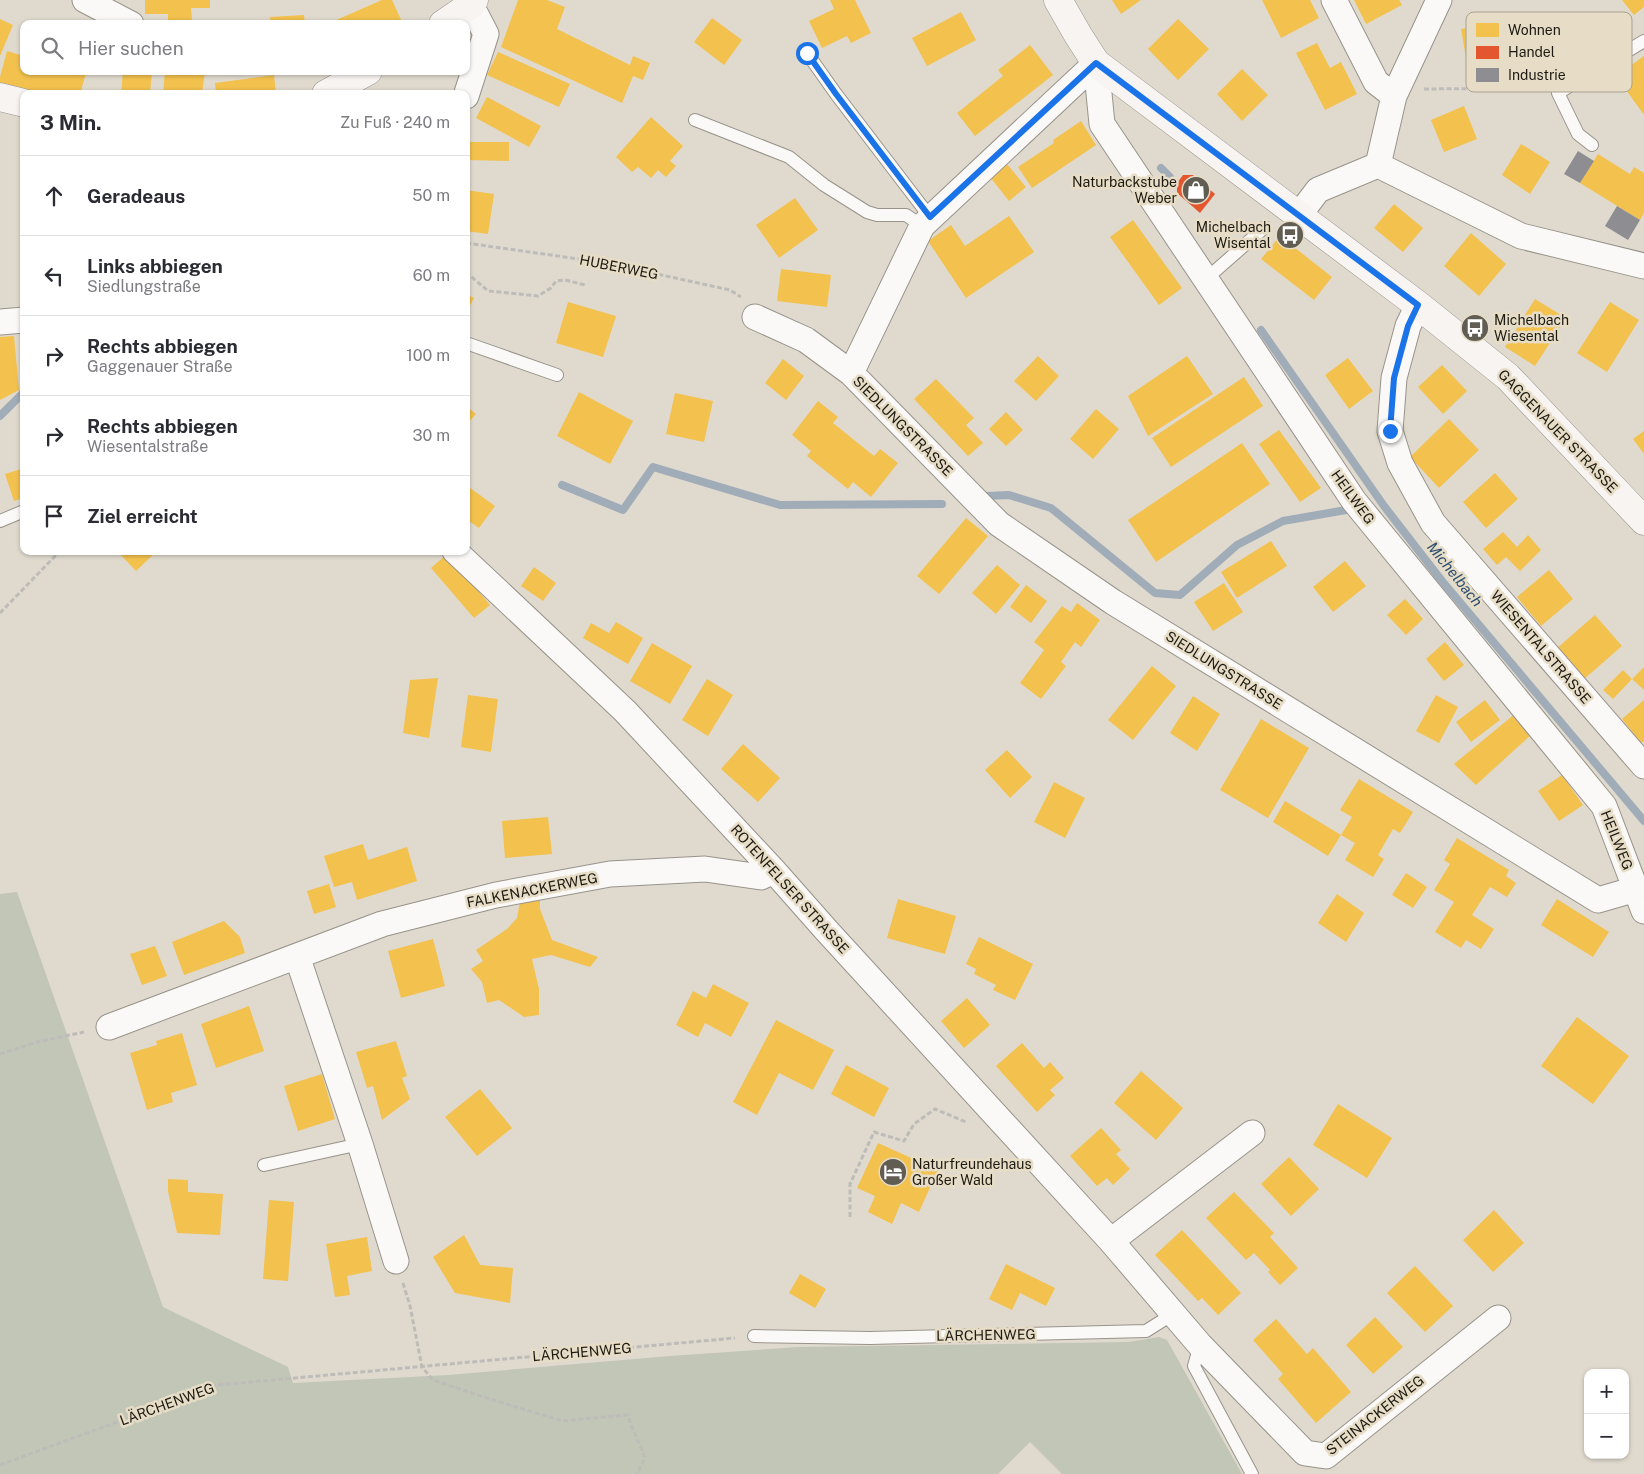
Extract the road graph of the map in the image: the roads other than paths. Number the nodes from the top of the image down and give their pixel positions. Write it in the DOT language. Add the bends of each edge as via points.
graph roads {
  1 [pos="85,0"];
  2 [pos="1058,0"];
  3 [pos="1334,0"];
  4 [pos="1439,0"];
  5 [pos="472,2"];
  6 [pos="123,20"];
  7 [pos="449,20"];
  8 [pos="1644,41"];
  9 [pos="1632,48"];
  10 [pos="807,53"];
  11 [pos="1096,63"];
  12 [pos="351,75"];
  13 [pos="1397,89"];
  14 [pos="331,90"];
  15 [pos="468,90"];
  16 [pos="1560,92"];
  17 [pos="0,97"];
  18 [pos="20,102"];
  19 [pos="695,120"];
  20 [pos="1592,145"];
  21 [pos="1378,165"];
  22 [pos="1299,215"];
  23 [pos="926,221"];
  24 [pos="1265,227"];
  25 [pos="1644,266"];
  26 [pos="1206,279"];
  27 [pos="1418,305"];
  28 [pos="755,316"];
  29 [pos="20,320"];
  30 [pos="0,322"];
  31 [pos="470,344"];
  32 [pos="851,374"];
  33 [pos="557,375"];
  34 [pos="20,513"];
  35 [pos="0,521"];
  36 [pos="1644,521"];
  37 [pos="459,555"];
  38 [pos="1644,766"];
  39 [pos="774,871"];
  40 [pos="1640,900"];
  41 [pos="297,956"];
  42 [pos="109,1027"];
  43 [pos="1252,1133"];
  44 [pos="360,1144"];
  45 [pos="264,1165"];
  46 [pos="1111,1241"];
  47 [pos="396,1261"];
  48 [pos="1173,1314"];
  49 [pos="1498,1318"];
  50 [pos="754,1336"];
  51 [pos="1200,1345"];
  52 [pos="1252,1474"];
  1 -- 6 [label="street"];
  2 -- 11 [label="main road, GAGGENAUER STRASSE"];
  3 -- 13 [label="street" via="1376,82"];
  4 -- 13 [label="street"];
  5 -- 7 [label="main road"];
  5 -- 15 [label="street" via="486,34"];
  8 -- 9 [label="lane"];
  10 -- 23 [label="lane"];
  11 -- 22 [label="main road, GAGGENAUER STRASSE"];
  11 -- 23 [label="street, SIEDLUNGSTRASSE"];
  11 -- 26 [label="street, HEILWEG" via="1102,124"];
  12 -- 14 [label="main road"];
  13 -- 21 [label="street"];
  16 -- 20 [label="lane" via="1578,134"];
  17 -- 18 [label="main road"];
  19 -- 23 [label="lane" via="789,157 824,185 867,212 906,215"];
  21 -- 22 [label="street" via="1318,190"];
  21 -- 25 [label="street" via="1521,236"];
  22 -- 27 [label="main road, GAGGENAUER STRASSE"];
  23 -- 32 [label="street, SIEDLUNGSTRASSE"];
  24 -- 26 [label="lane"];
  26 -- 40 [label="street, HEILWEG" via="1361,509 1604,806"];
  27 -- 36 [label="main road, GAGGENAUER STRASSE" via="1508,377"];
  27 -- 38 [label="street, WIESENTALSTRASSE" via="1408,326 1394,378 1390,431 1400,464 1433,523"];
  28 -- 32 [label="street, SIEDLUNGSTRASSE" via="806,340"];
  29 -- 30 [label="street"];
  31 -- 33 [label="lane"];
  32 -- 40 [label="street, SIEDLUNGSTRASSE" via="999,524 1112,602 1598,900"];
  34 -- 35 [label="lane"];
  37 -- 39 [label="street, ROTENFELSER STRASSE" via="626,711"];
  39 -- 41 [label="street, FALKENACKERWEG" via="761,877 705,869 610,874 496,896 382,924"];
  39 -- 46 [label="street, ROTENFELSER STRASSE"];
  41 -- 42 [label="street, FALKENACKERWEG"];
  41 -- 44 [label="street"];
  43 -- 46 [label="street"];
  44 -- 45 [label="lane"];
  44 -- 47 [label="street"];
  46 -- 48 [label="street, ROTENFELSER STRASSE"];
  48 -- 50 [label="lane, LÄRCHENWEG" via="1146,1331 870,1338"];
  48 -- 51 [label="street, STEINACKERWEG"];
  49 -- 51 [label="street, STEINACKERWEG" via="1326,1456 1305,1453"];
  51 -- 52 [label="lane" via="1194,1366"];
}
